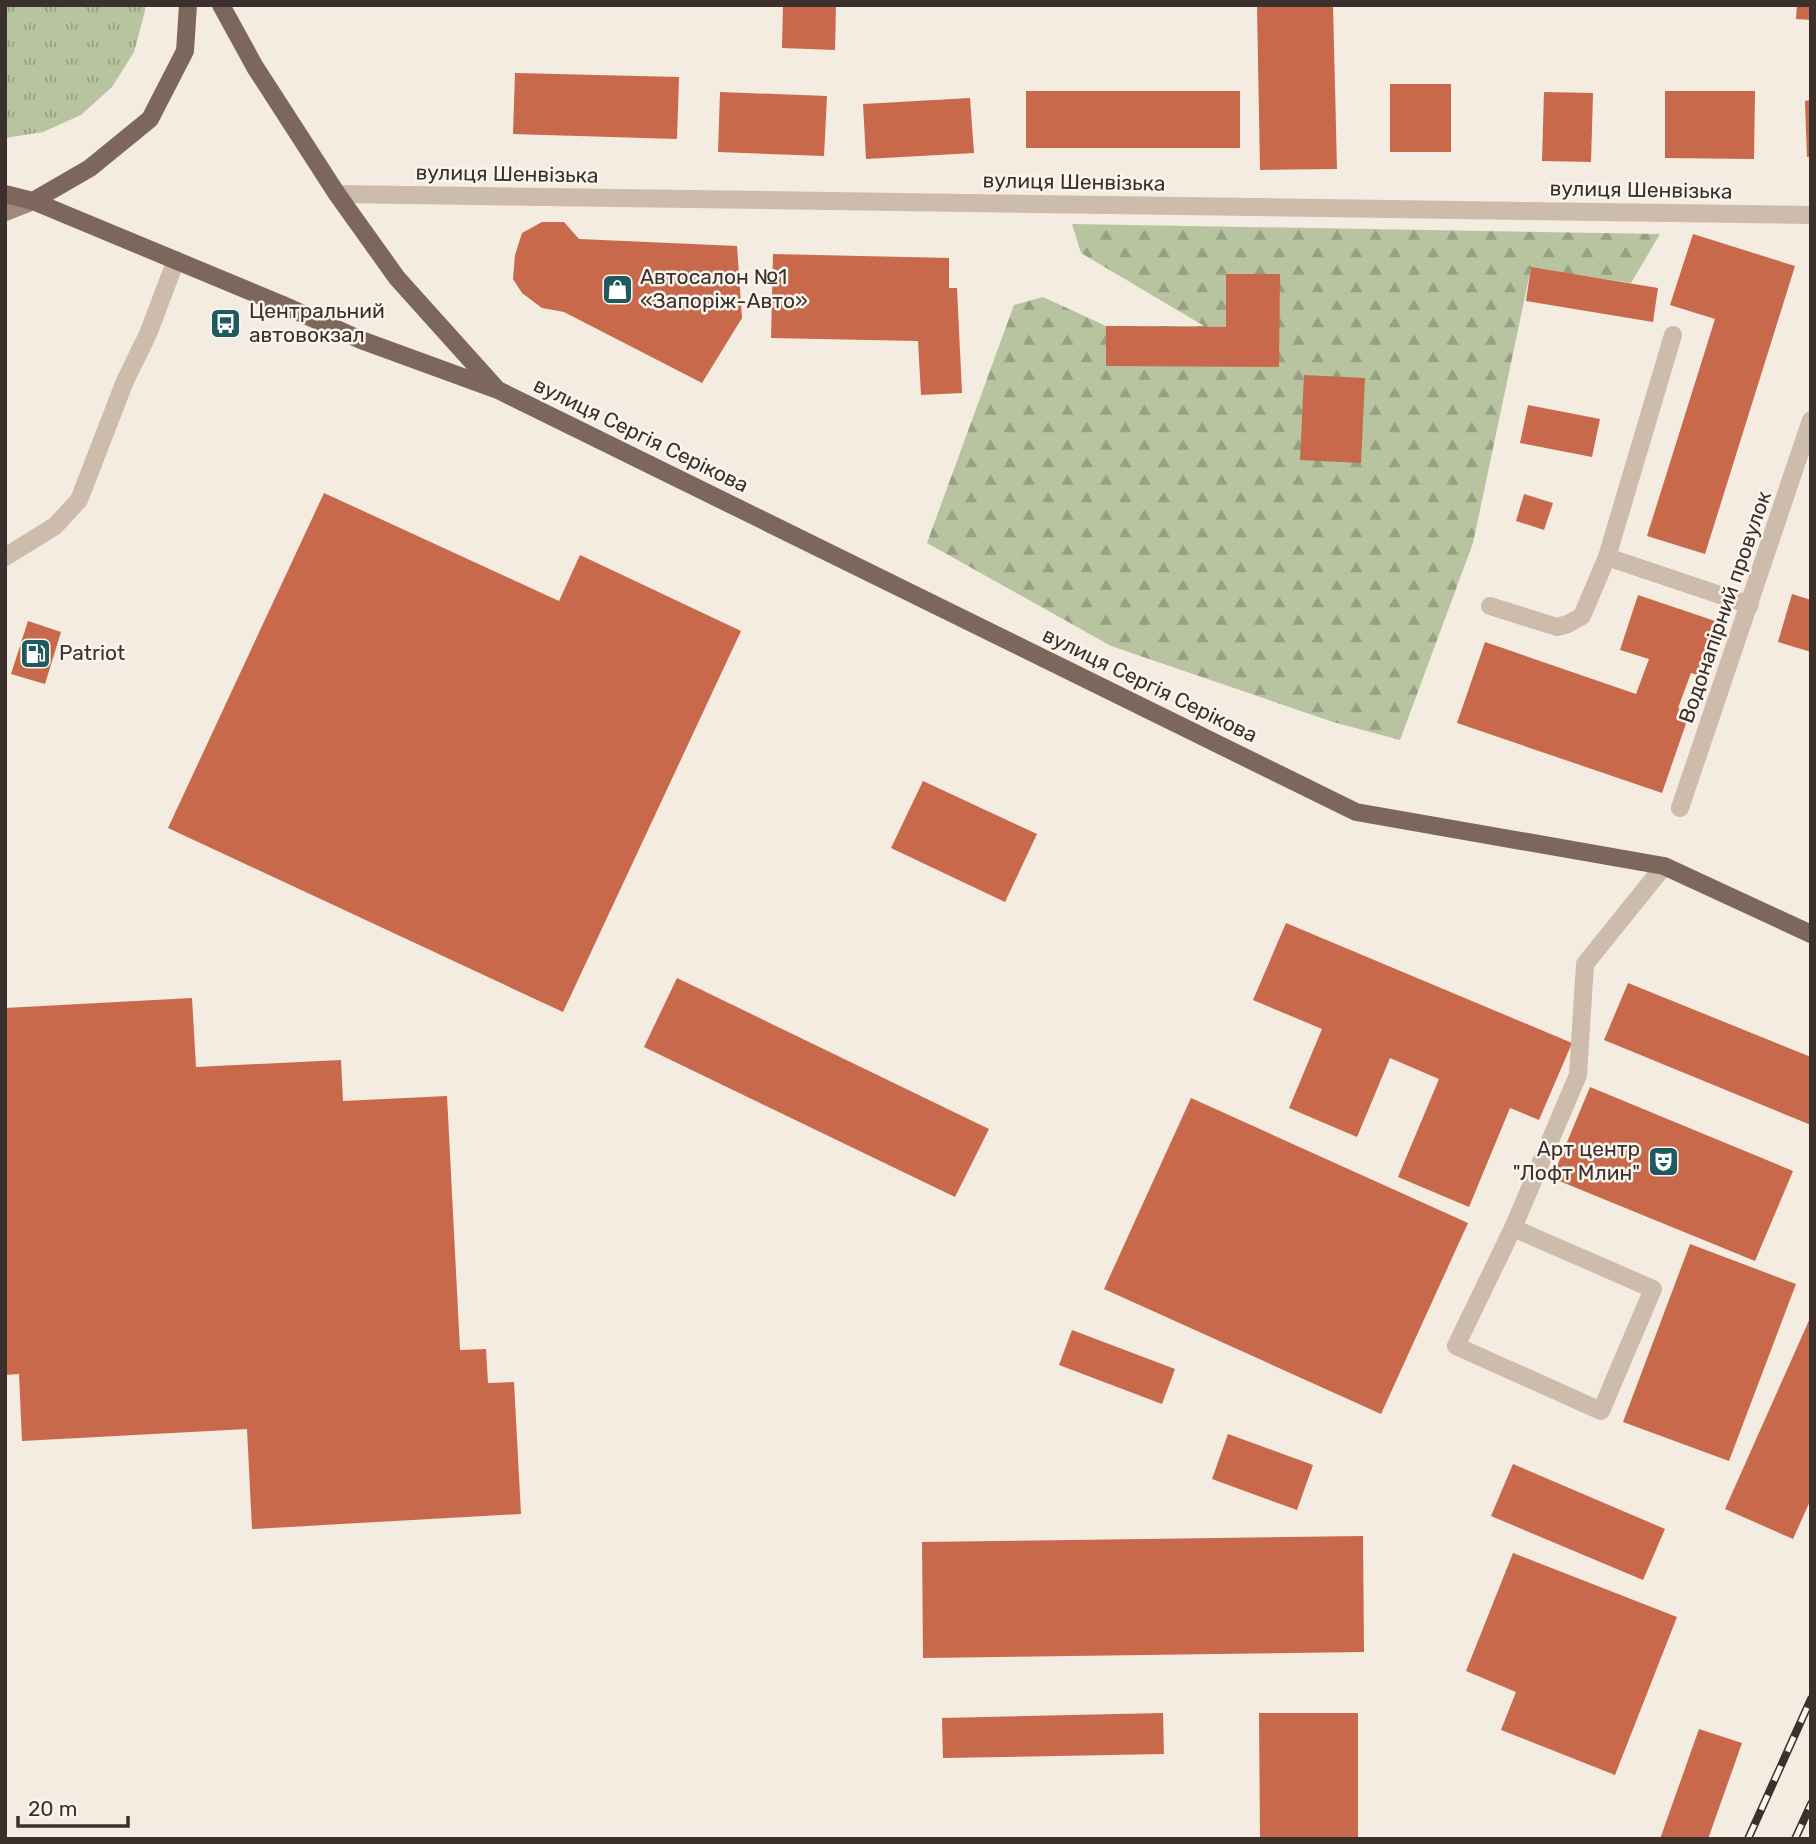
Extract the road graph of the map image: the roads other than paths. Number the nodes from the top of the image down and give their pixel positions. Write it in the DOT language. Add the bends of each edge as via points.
graph roads {
  1 [pos="188,5"];
  2 [pos="221,5"];
  3 [pos="5,194"];
  4 [pos="337,194"];
  5 [pos="33,201"];
  6 [pos="5,212"];
  7 [pos="1811,215"];
  8 [pos="176,260"];
  9 [pos="1672,335"];
  10 [pos="498,390"];
  11 [pos="1811,420"];
  12 [pos="5,557"];
  13 [pos="1607,557"];
  14 [pos="1750,605"];
  15 [pos="1490,606"];
  16 [pos="1680,808"];
  17 [pos="1664,866"];
  18 [pos="1811,934"];
  19 [pos="1513,1228"];
  1 -- 5 [label="main road" via="186,51 150,119 90,168"];
  2 -- 4 [label="main road, вулиця Сергія Серікова"];
  3 -- 5 [label="main road, вулиця Сергія Серікова"];
  4 -- 7 [label="street, вулиця Шенвізька"];
  4 -- 10 [label="main road, вулиця Сергія Серікова" via="397,278"];
  5 -- 6 [label="main road"];
  5 -- 8 [label="main road, вулиця Сергія Серікова"];
  8 -- 10 [label="main road, вулиця Сергія Серікова" via="361,340"];
  8 -- 12 [label="street" via="79,500 55,526"];
  9 -- 13 [label="street"];
  10 -- 17 [label="main road, вулиця Сергія Серікова" via="1356,812"];
  11 -- 14 [label="street, Водонапірний провулок"];
  13 -- 14 [label="street"];
  13 -- 15 [label="street" via="1582,616 1569,624 1557,627"];
  14 -- 16 [label="street, Водонапірний провулок"];
  17 -- 18 [label="main road, вулиця Сергія Серікова"];
  17 -- 19 [label="street" via="1585,964 1578,1075"];
  19 -- 19 [label="street" via="1456,1346 1601,1411 1653,1289"];
}
